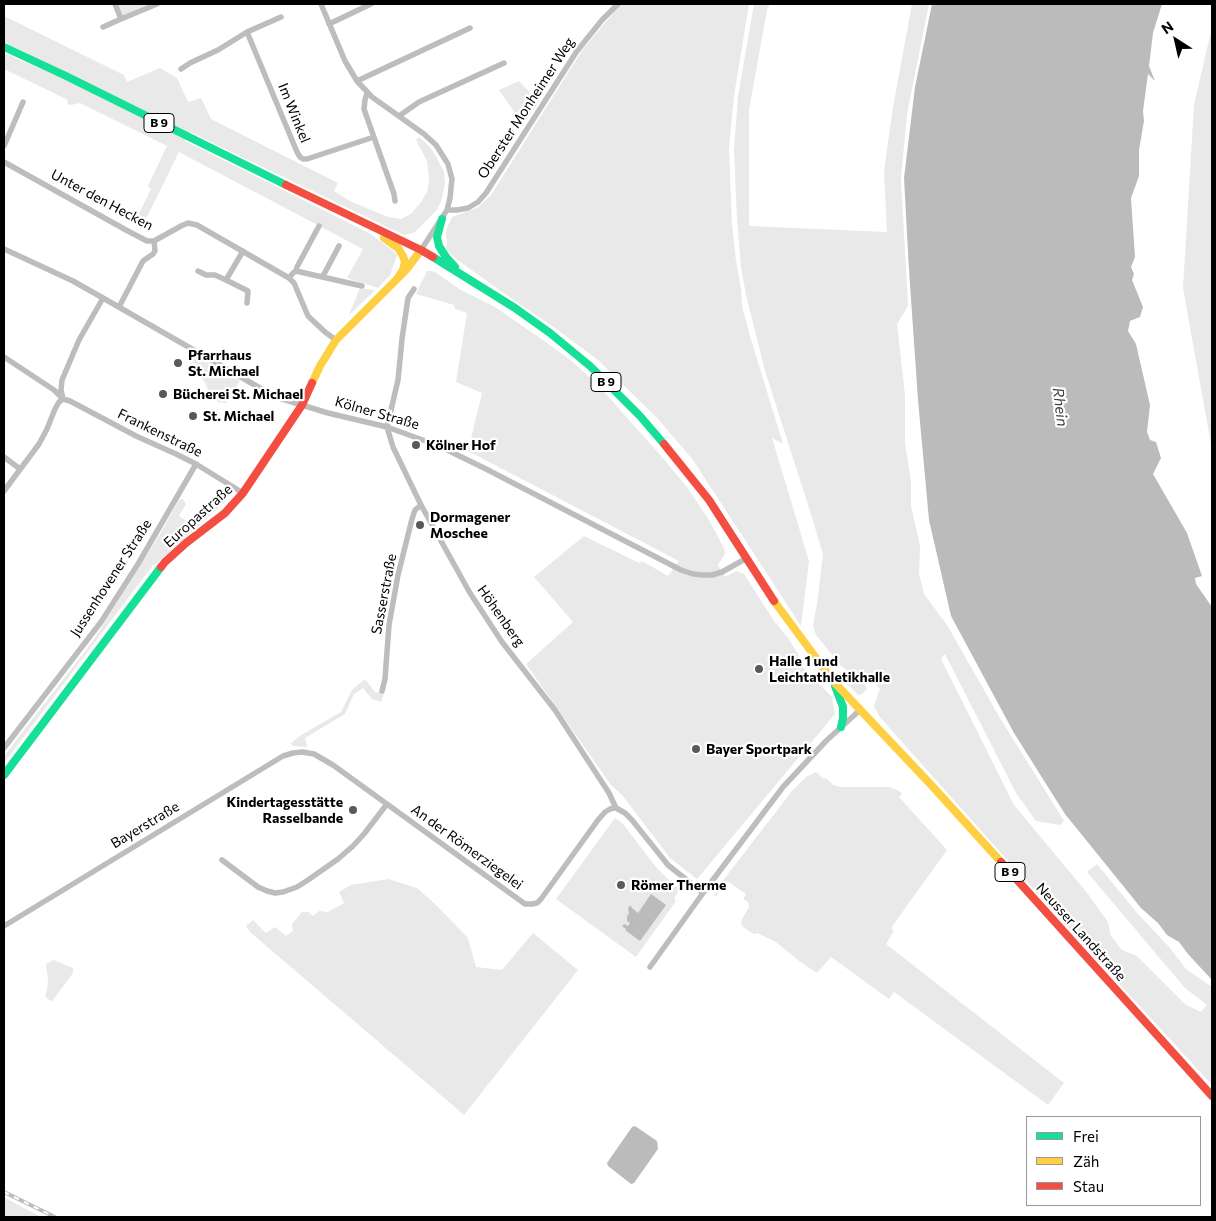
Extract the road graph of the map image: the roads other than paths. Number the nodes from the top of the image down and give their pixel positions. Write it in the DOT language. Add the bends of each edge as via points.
graph roads {
  1 [pos="115,4"];
  2 [pos="157,4"];
  3 [pos="321,4"];
  4 [pos="371,4"];
  5 [pos="618,4"];
  6 [pos="281,17"];
  7 [pos="121,19"];
  8 [pos="329,24"];
  9 [pos="103,27"];
  10 [pos="470,28"];
  11 [pos="247,32"];
  12 [pos="4,47"];
  13 [pos="504,63"];
  14 [pos="181,69"];
  15 [pos="356,81"];
  16 [pos="367,93"];
  17 [pos="23,102"];
  18 [pos="399,116"];
  19 [pos="374,137"];
  20 [pos="4,146"];
  21 [pos="4,162"];
  22 [pos="394,201"];
  23 [pos="447,210"];
  24 [pos="442,219"];
  25 [pos="319,226"];
  26 [pos="373,228"];
  27 [pos="154,241"];
  28 [pos="339,246"];
  29 [pos="4,249"];
  30 [pos="421,250"];
  31 [pos="243,251"];
  32 [pos="198,271"];
  33 [pos="296,271"];
  34 [pos="322,276"];
  35 [pos="465,276"];
  36 [pos="289,278"];
  37 [pos="397,279"];
  38 [pos="226,280"];
  39 [pos="362,286"];
  40 [pos="414,289"];
  41 [pos="103,298"];
  42 [pos="248,303"];
  43 [pos="119,307"];
  44 [pos="336,340"];
  45 [pos="4,357"];
  46 [pos="63,400"];
  47 [pos="302,405"];
  48 [pos="387,427"];
  49 [pos="4,457"];
  50 [pos="196,464"];
  51 [pos="20,469"];
  52 [pos="4,491"];
  53 [pos="243,493"];
  54 [pos="421,505"];
  55 [pos="747,558"];
  56 [pos="833,681"];
  57 [pos="382,692"];
  58 [pos="860,710"];
  59 [pos="841,726"];
  60 [pos="4,748"];
  61 [pos="302,752"];
  62 [pos="4,775"];
  63 [pos="387,804"];
  64 [pos="616,808"];
  65 [pos="222,860"];
  66 [pos="703,893"];
  67 [pos="4,926"];
  68 [pos="650,967"];
  69 [pos="1212,1096"];
  1 -- 7 [label="street"];
  2 -- 7 [label="street"];
  3 -- 8 [label="street"];
  4 -- 8 [label="street"];
  5 -- 23 [label="street, Oberster Monheimer Weg" via="577,51 486,194 468,208"];
  6 -- 11 [label="street"];
  7 -- 9 [label="street"];
  8 -- 15 [label="street"];
  10 -- 15 [label="street"];
  11 -- 14 [label="street"];
  11 -- 19 [label="street, Im Winkel" via="300,157 307,159"];
  12 -- 26 [label="main road, B 9"];
  13 -- 18 [label="street" via="418,102"];
  15 -- 16 [label="street"];
  16 -- 18 [label="street"];
  16 -- 19 [label="street" via="364,109"];
  17 -- 20 [label="street"];
  18 -- 23 [label="street" via="436,144 448,164 452,179"];
  19 -- 22 [label="street"];
  21 -- 27 [label="street, Unter den Hecken" via="126,230"];
  23 -- 24 [label="street"];
  24 -- 30 [label="street"];
  24 -- 35 [label="main road" via="437,237 439,246"];
  25 -- 33 [label="street"];
  26 -- 30 [label="main road, B 9"];
  26 -- 37 [label="main road" via="402,252 405,262"];
  27 -- 31 [label="street, Unter den Hecken" via="193,223"];
  27 -- 43 [label="street" via="155,251 143,261"];
  28 -- 34 [label="street"];
  29 -- 41 [label="street, Kölner Straße"];
  30 -- 35 [label="main road, B 9"];
  30 -- 37 [label="main road, Europastraße"];
  31 -- 36 [label="street, Unter den Hecken"];
  31 -- 38 [label="street"];
  32 -- 38 [label="street"];
  33 -- 34 [label="street"];
  33 -- 36 [label="street"];
  34 -- 39 [label="street"];
  35 -- 55 [label="main road, B 9" via="550,333 614,389 685,469"];
  36 -- 44 [label="street" via="308,316"];
  37 -- 44 [label="main road, Europastraße"];
  38 -- 42 [label="street" via="248,291"];
  40 -- 48 [label="street" via="408,298 398,380"];
  41 -- 43 [label="street, Kölner Straße"];
  41 -- 46 [label="street" via="69,362 62,380"];
  43 -- 47 [label="street, Kölner Straße" via="267,392"];
  44 -- 47 [label="main road, Europastraße"];
  45 -- 46 [label="street, Frankenstraße" via="54,390"];
  46 -- 50 [label="street, Frankenstraße"];
  46 -- 51 [label="street" via="55,409 39,444"];
  47 -- 48 [label="street, Kölner Straße"];
  47 -- 53 [label="main road, Europastraße"];
  48 -- 54 [label="street, Höhenberg"];
  48 -- 55 [label="street, Kölner Straße" via="466,459 681,570 712,574"];
  49 -- 51 [label="street"];
  50 -- 53 [label="street, Frankenstraße"];
  50 -- 60 [label="street, Jussenhovener Straße" via="102,622"];
  51 -- 52 [label="street"];
  53 -- 62 [label="main road, Europastraße" via="225,513 165,562"];
  54 -- 57 [label="street, Sasserstraße" via="412,519 398,575"];
  54 -- 64 [label="street, Höhenberg" via="470,593 502,642 556,710"];
  55 -- 56 [label="main road, B 9" via="784,616"];
  56 -- 58 [label="main road, B 9"];
  56 -- 59 [label="main road" via="843,707"];
  58 -- 59 [label="street"];
  58 -- 69 [label="main road, Neusser Landstraße / B 9"];
  59 -- 66 [label="street" via="783,788"];
  61 -- 63 [label="street, An der Römerziegelei" via="322,758"];
  61 -- 67 [label="street, Bayerstraße" via="283,756"];
  63 -- 64 [label="street, An der Römerziegelei" via="525,904 541,900 602,814"];
  63 -- 65 [label="street" via="345,852 297,887 283,892 275,893 258,887"];
  64 -- 66 [label="street" via="625,812 668,865"];
  66 -- 68 [label="street"];
}
